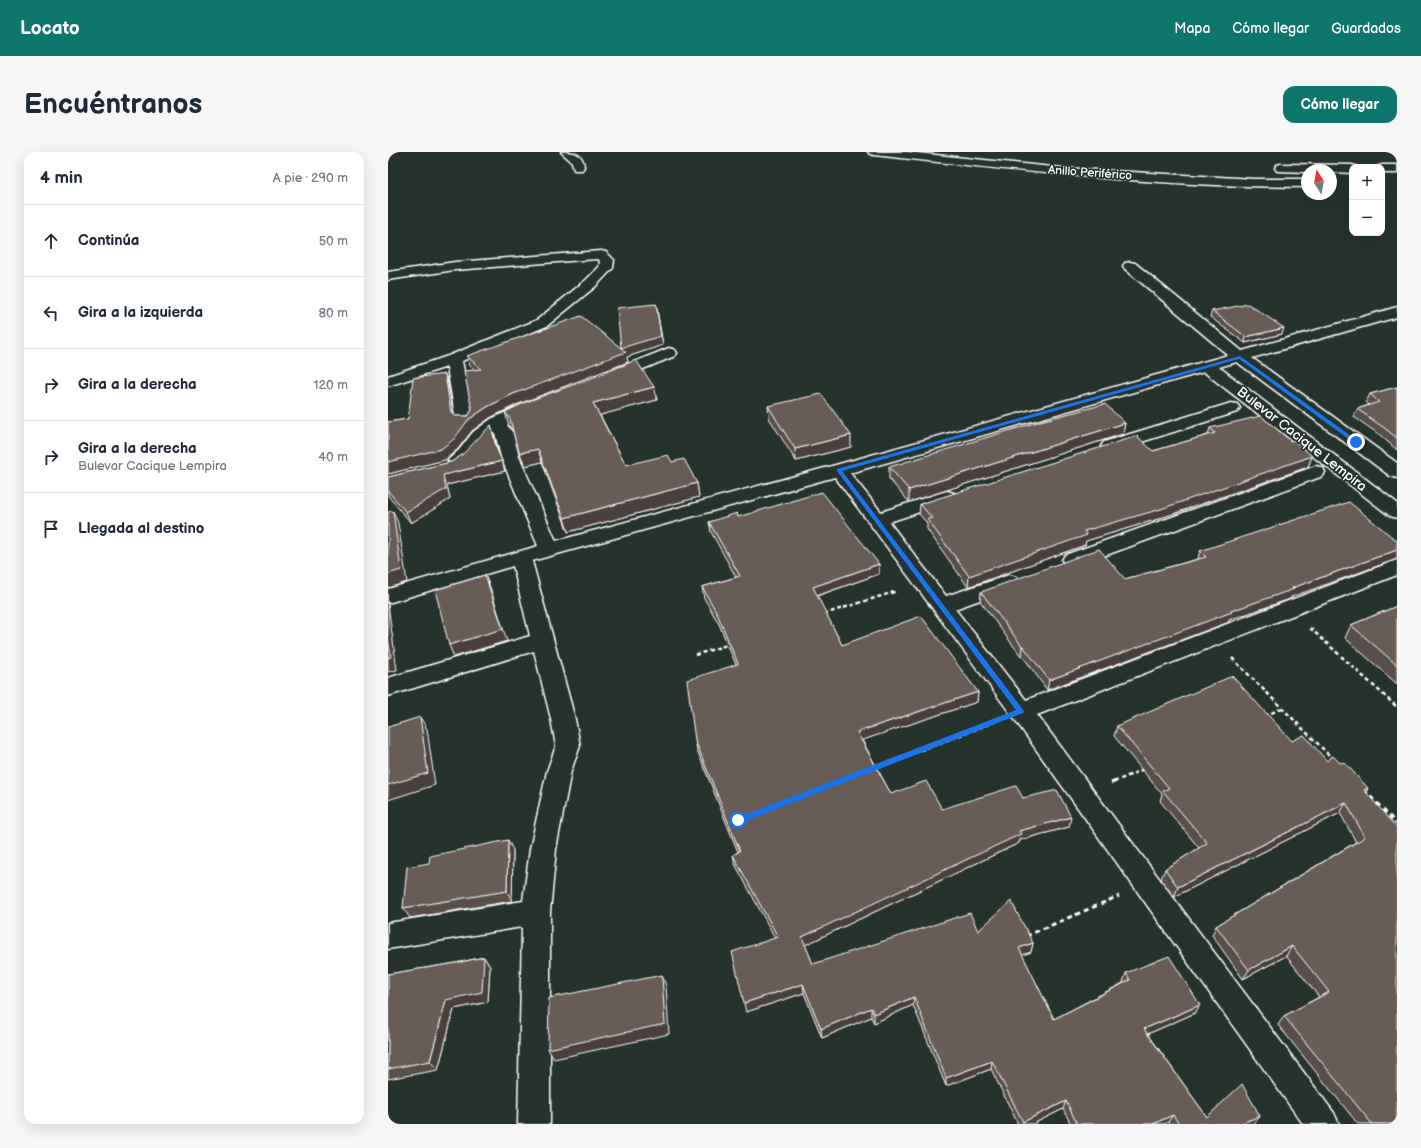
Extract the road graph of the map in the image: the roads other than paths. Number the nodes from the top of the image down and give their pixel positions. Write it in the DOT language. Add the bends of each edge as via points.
graph roads {
  1 [pos="567,152"];
  2 [pos="874,152"];
  3 [pos="578,167"];
  4 [pos="1267,168"];
  5 [pos="1349,169"];
  6 [pos="1385,169"];
  7 [pos="1397,169"];
  8 [pos="1301,183"];
  9 [pos="1130,266"];
  10 [pos="388,276"];
  11 [pos="1397,312"];
  12 [pos="669,353"];
  13 [pos="1240,357"];
  14 [pos="454,359"];
  15 [pos="1207,366"];
  16 [pos="388,381"];
  17 [pos="600,381"];
  18 [pos="552,399"];
  19 [pos="1231,408"];
  20 [pos="465,421"];
  21 [pos="497,422"];
  22 [pos="1096,450"];
  23 [pos="441,468"];
  24 [pos="839,470"];
  25 [pos="1316,472"];
  26 [pos="1397,472"];
  27 [pos="961,493"];
  28 [pos="1397,512"];
  29 [pos="876,520"];
  30 [pos="550,550"];
  31 [pos="521,557"];
  32 [pos="1053,566"];
  33 [pos="1397,567"];
  34 [pos="1023,577"];
  35 [pos="388,596"];
  36 [pos="941,606"];
  37 [pos="543,640"];
  38 [pos="388,688"];
  39 [pos="1021,711"];
  40 [pos="536,912"];
  41 [pos="388,936"];
  42 [pos="534,1124"];
  43 [pos="1323,1124"];
  1 -- 3 [label="main road" via="578,161"];
  2 -- 8 [label="main road, Anillo Periférico" via="1062,172 1254,183"];
  4 -- 5 [label="main road"];
  6 -- 7 [label="main road"];
  9 -- 13 [label="main road, Bulevar Cacique Lempira"];
  10 -- 14 [label="main road" via="455,266 583,256 601,255 607,260 606,268 591,283 542,323"];
  11 -- 13 [label="main road"];
  12 -- 17 [label="main road"];
  13 -- 15 [label="main road"];
  13 -- 26 [label="main road, Bulevar Cacique Lempira"];
  14 -- 16 [label="main road"];
  14 -- 20 [label="main road"];
  15 -- 24 [label="main road"];
  15 -- 28 [label="main road, Bulevar Cacique Lempira"];
  18 -- 21 [label="main road"];
  19 -- 22 [label="main road"];
  21 -- 23 [label="main road" via="479,436 465,454 452,465"];
  21 -- 30 [label="main road" via="504,433 510,457"];
  24 -- 29 [label="main road"];
  24 -- 30 [label="main road"];
  25 -- 32 [label="main road"];
  27 -- 29 [label="main road"];
  29 -- 36 [label="main road"];
  30 -- 31 [label="main road"];
  31 -- 35 [label="main road"];
  31 -- 37 [label="main road"];
  33 -- 39 [label="main road"];
  34 -- 36 [label="main road"];
  36 -- 39 [label="main road"];
  37 -- 38 [label="main road"];
  37 -- 40 [label="main road" via="568,746 559,771 543,849"];
  39 -- 43 [label="main road"];
  40 -- 41 [label="main road"];
  40 -- 42 [label="main road"];
}
